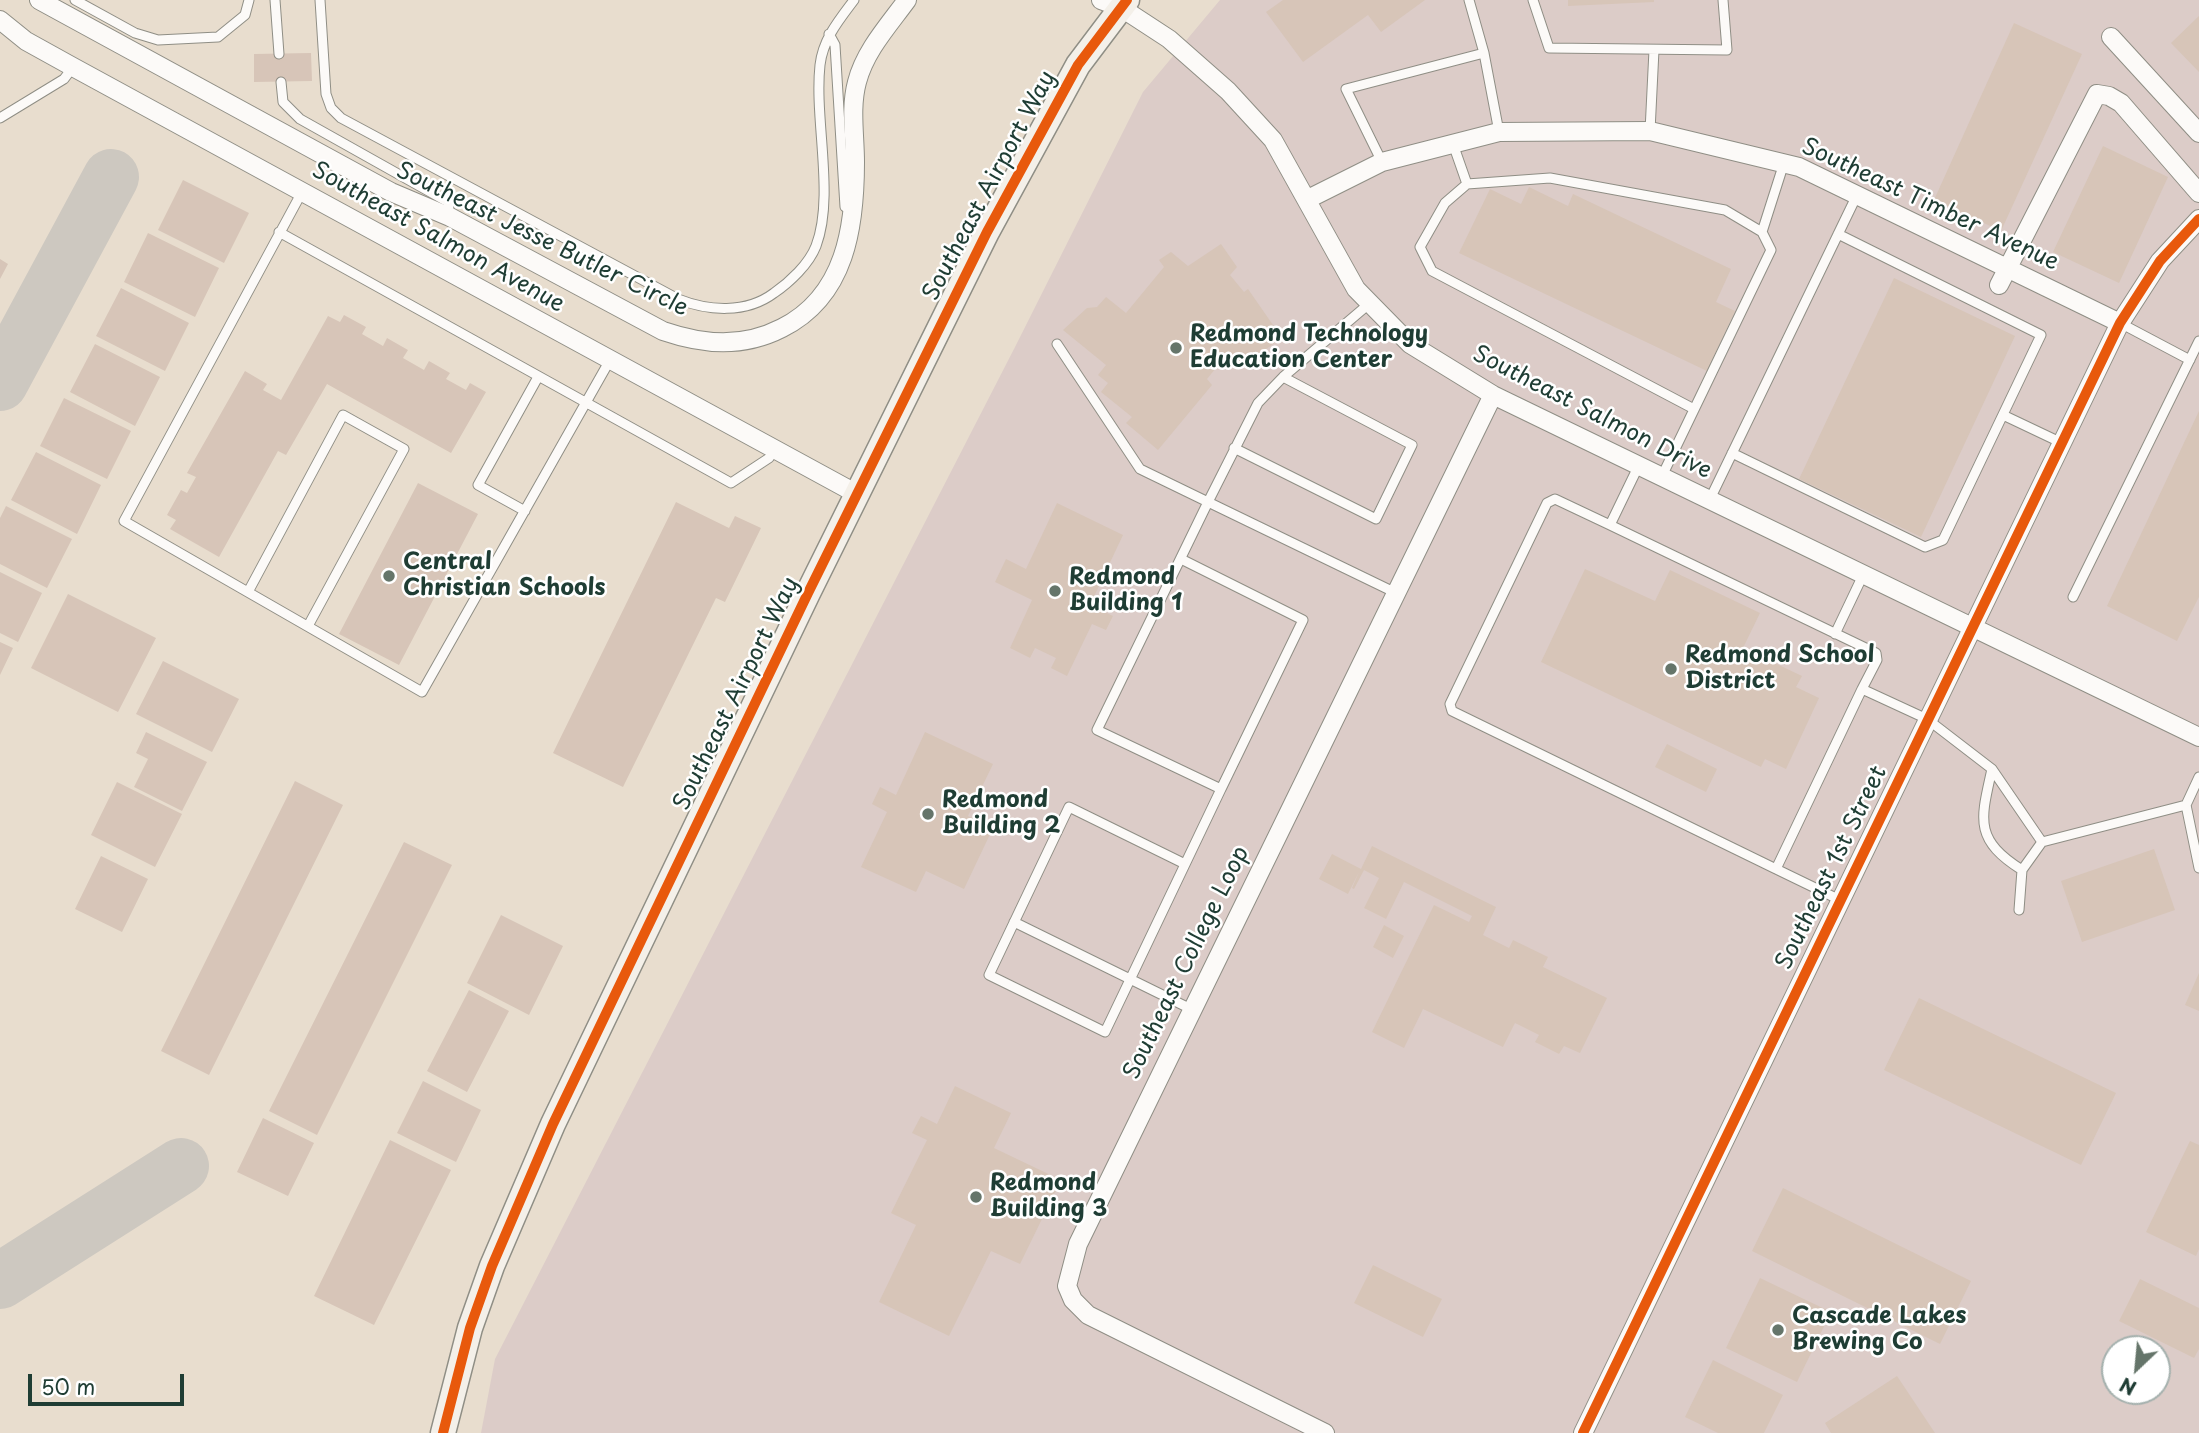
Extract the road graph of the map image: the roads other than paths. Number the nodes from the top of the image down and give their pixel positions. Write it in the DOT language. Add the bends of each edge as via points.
graph roads {
  1 [pos="39,0"];
  2 [pos="75,0"];
  3 [pos="250,0"];
  4 [pos="275,0"];
  5 [pos="320,0"];
  6 [pos="854,0"];
  7 [pos="907,0"];
  8 [pos="1469,0"];
  9 [pos="1533,0"];
  10 [pos="1723,0"];
  11 [pos="1116,2"];
  12 [pos="0,20"];
  13 [pos="829,34"];
  14 [pos="2111,37"];
  15 [pos="1654,50"];
  16 [pos="1484,53"];
  17 [pos="279,54"];
  18 [pos="73,67"];
  19 [pos="281,82"];
  20 [pos="0,105"];
  21 [pos="3,116"];
  22 [pos="1650,131"];
  23 [pos="1499,132"];
  24 [pos="2199,133"];
  25 [pos="1452,144"];
  26 [pos="1382,162"];
  27 [pos="1784,163"];
  28 [pos="1467,184"];
  29 [pos="302,192"];
  30 [pos="2199,193"];
  31 [pos="1857,195"];
  32 [pos="1308,199"];
  33 [pos="450,217"];
  34 [pos="2199,219"];
  35 [pos="852,220"];
  36 [pos="279,232"];
  37 [pos="1762,232"];
  38 [pos="1838,234"];
  39 [pos="1999,285"];
  40 [pos="1370,303"];
  41 [pos="2120,323"];
  42 [pos="2199,341"];
  43 [pos="1058,344"];
  44 [pos="610,360"];
  45 [pos="2190,360"];
  46 [pos="538,377"];
  47 [pos="1283,377"];
  48 [pos="1493,395"];
  49 [pos="586,405"];
  50 [pos="1694,409"];
  51 [pos="2003,415"];
  52 [pos="2062,443"];
  53 [pos="1234,448"];
  54 [pos="775,449"];
  55 [pos="1732,453"];
  56 [pos="1639,465"];
  57 [pos="1662,476"];
  58 [pos="856,494"];
  59 [pos="1710,499"];
  60 [pos="1208,502"];
  61 [pos="525,510"];
  62 [pos="1610,525"];
  63 [pos="1181,559"];
  64 [pos="1864,573"];
  65 [pos="248,592"];
  66 [pos="1395,593"];
  67 [pos="2073,597"];
  68 [pos="1973,625"];
  69 [pos="308,626"];
  70 [pos="1835,634"];
  71 [pos="1862,689"];
  72 [pos="1927,719"];
  73 [pos="2199,737"];
  74 [pos="1992,769"];
  75 [pos="2199,777"];
  76 [pos="1221,789"];
  77 [pos="2186,805"];
  78 [pos="2042,842"];
  79 [pos="1185,864"];
  80 [pos="2199,868"];
  81 [pos="1776,869"];
  82 [pos="2022,870"];
  83 [pos="1840,900"];
  84 [pos="2019,910"];
  85 [pos="1014,922"];
  86 [pos="1130,979"];
  87 [pos="1191,1009"];
  88 [pos="1589,1431"];
  89 [pos="443,1433"];
  90 [pos="1325,1433"];
  1 -- 33 [label="street, Southeast Jesse Butler Circle" via="379,186"];
  2 -- 3 [label="lane" via="135,33 158,40 218,37 245,15"];
  4 -- 17 [label="lane"];
  5 -- 13 [label="lane" via="326,94 341,118 702,308 748,306 769,297 787,284 816,248 823,212 820,63"];
  6 -- 13 [label="lane"];
  7 -- 35 [label="street, Southeast Jesse Butler Circle" via="867,55 857,80"];
  8 -- 16 [label="lane"];
  9 -- 15 [label="lane" via="1549,48"];
  10 -- 15 [label="lane" via="1727,50"];
  11 -- 32 [label="street, Southeast Salmon Drive" via="1169,39 1228,91 1273,140"];
  11 -- 58 [label="main road, Southeast Airport Way" via="1011,186"];
  12 -- 18 [label="street, Southeast Salmon Avenue" via="26,41"];
  13 -- 35 [label="lane" via="835,45 846,213"];
  14 -- 24 [label="street"];
  15 -- 22 [label="lane"];
  16 -- 23 [label="lane"];
  16 -- 26 [label="lane" via="1346,89"];
  18 -- 21 [label="lane" via="64,79"];
  18 -- 29 [label="street, Southeast Salmon Avenue"];
  19 -- 33 [label="lane" via="284,102 300,119 448,202"];
  20 -- 21 [label="lane"];
  22 -- 23 [label="street, Southeast Timber Avenue"];
  22 -- 27 [label="street, Southeast Timber Avenue"];
  23 -- 25 [label="street, Southeast Timber Avenue"];
  25 -- 26 [label="street, Southeast Timber Avenue"];
  25 -- 28 [label="lane"];
  26 -- 32 [label="street, Southeast Timber Avenue"];
  27 -- 31 [label="street, Southeast Timber Avenue"];
  27 -- 37 [label="lane"];
  28 -- 37 [label="lane" via="1550,178 1725,211"];
  28 -- 50 [label="lane" via="1445,203 1420,247 1432,271"];
  29 -- 36 [label="lane"];
  29 -- 44 [label="street, Southeast Salmon Avenue"];
  30 -- 39 [label="street" via="2121,103 2097,94"];
  31 -- 38 [label="lane"];
  31 -- 41 [label="street, Southeast Timber Avenue"];
  32 -- 40 [label="street, Southeast Salmon Drive" via="1324,236 1356,289"];
  33 -- 35 [label="street, Southeast Jesse Butler Circle" via="663,331 721,344 773,333 811,307 841,264"];
  34 -- 41 [label="street, Southeast 1st Street" via="2160,261"];
  36 -- 46 [label="lane"];
  36 -- 65 [label="lane" via="124,521"];
  37 -- 50 [label="lane" via="1771,250"];
  38 -- 51 [label="lane" via="2041,335"];
  38 -- 55 [label="lane"];
  40 -- 47 [label="lane"];
  40 -- 48 [label="street, Southeast Salmon Drive" via="1409,344"];
  41 -- 45 [label="lane"];
  41 -- 52 [label="street, Southeast 1st Street"];
  42 -- 45 [label="lane"];
  43 -- 60 [label="lane" via="1140,469"];
  44 -- 49 [label="lane"];
  44 -- 54 [label="street, Southeast Salmon Avenue"];
  45 -- 67 [label="lane"];
  46 -- 49 [label="lane"];
  46 -- 61 [label="lane" via="478,485"];
  47 -- 53 [label="lane" via="1258,403"];
  47 -- 53 [label="lane" via="1412,445 1376,520"];
  48 -- 56 [label="street, Southeast Salmon Drive"];
  48 -- 66 [label="street, Southeast College Loop"];
  49 -- 54 [label="lane" via="732,483"];
  49 -- 61 [label="lane"];
  50 -- 57 [label="lane"];
  51 -- 52 [label="lane"];
  51 -- 55 [label="lane" via="1943,540 1925,547"];
  52 -- 68 [label="street, Southeast 1st Street"];
  53 -- 60 [label="lane"];
  54 -- 58 [label="street, Southeast Salmon Avenue"];
  55 -- 59 [label="lane"];
  56 -- 57 [label="street, Southeast Salmon Drive"];
  56 -- 62 [label="lane"];
  57 -- 59 [label="street, Southeast Salmon Drive"];
  58 -- 89 [label="main road, Southeast Airport Way" via="548,1135 470,1328"];
  59 -- 64 [label="street, Southeast Salmon Drive"];
  60 -- 63 [label="lane"];
  60 -- 66 [label="lane"];
  61 -- 69 [label="lane" via="422,692"];
  62 -- 70 [label="lane"];
  62 -- 81 [label="lane" via="1555,499 1547,503 1450,704 1452,711"];
  63 -- 76 [label="lane" via="1303,620"];
  63 -- 76 [label="lane" via="1097,730"];
  64 -- 68 [label="street, Southeast Salmon Drive"];
  64 -- 70 [label="lane"];
  65 -- 69 [label="lane"];
  65 -- 69 [label="lane" via="343,415 404,449"];
  66 -- 87 [label="street, Southeast College Loop"];
  68 -- 72 [label="street, Southeast 1st Street"];
  68 -- 73 [label="street, Southeast Salmon Drive"];
  70 -- 71 [label="lane" via="1876,653"];
  71 -- 72 [label="lane"];
  71 -- 81 [label="lane"];
  72 -- 74 [label="lane"];
  72 -- 83 [label="street, Southeast 1st Street"];
  74 -- 78 [label="lane"];
  74 -- 82 [label="lane" via="1981,820 1998,855"];
  75 -- 77 [label="lane"];
  76 -- 79 [label="lane"];
  77 -- 78 [label="lane"];
  77 -- 80 [label="lane"];
  78 -- 82 [label="lane"];
  79 -- 85 [label="lane" via="1069,807"];
  79 -- 86 [label="lane"];
  81 -- 83 [label="lane"];
  82 -- 84 [label="lane"];
  83 -- 88 [label="street, Southeast 1st Street"];
  85 -- 86 [label="lane"];
  85 -- 86 [label="lane" via="989,975 1105,1032"];
  86 -- 87 [label="lane"];
  87 -- 90 [label="street, Southeast College Loop" via="1078,1244 1067,1286 1088,1315"];
}
